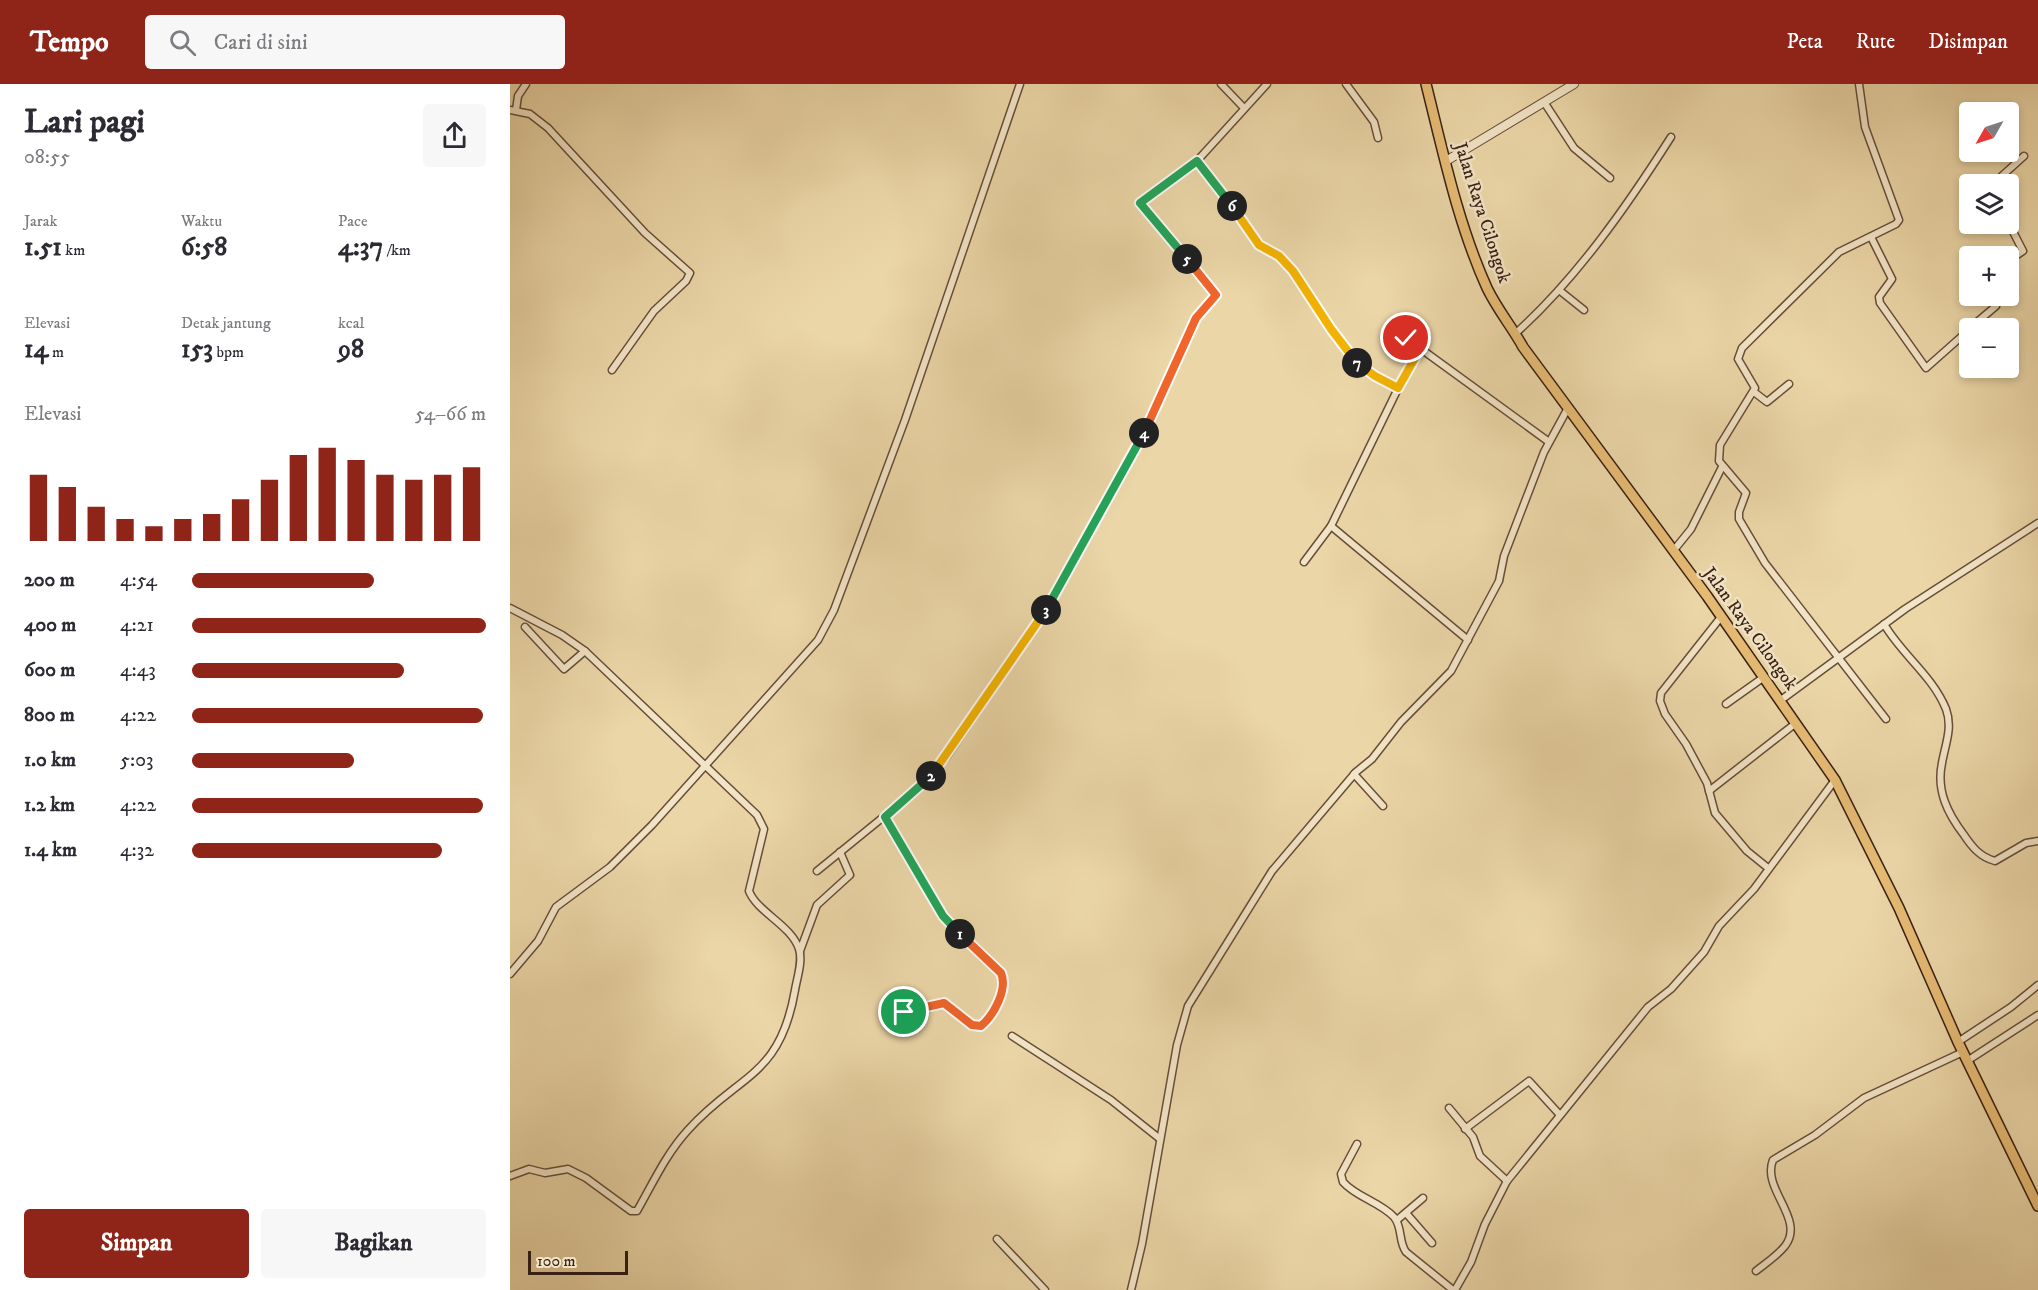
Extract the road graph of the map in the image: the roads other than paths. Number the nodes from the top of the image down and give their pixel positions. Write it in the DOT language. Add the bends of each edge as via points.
graph roads {
  1 [pos="526,84"];
  2 [pos="1020,84"];
  3 [pos="1221,84"];
  4 [pos="1267,84"];
  5 [pos="1346,84"];
  6 [pos="1426,84"];
  7 [pos="1574,84"];
  8 [pos="1859,84"];
  9 [pos="1544,102"];
  10 [pos="1244,108"];
  11 [pos="513,110"];
  12 [pos="1671,137"];
  13 [pos="1378,138"];
  14 [pos="2024,156"];
  15 [pos="1197,161"];
  16 [pos="1446,161"];
  17 [pos="2004,174"];
  18 [pos="1610,178"];
  19 [pos="2015,234"];
  20 [pos="1870,237"];
  21 [pos="2019,254"];
  22 [pos="1559,290"];
  23 [pos="1996,306"];
  24 [pos="1584,310"];
  25 [pos="1982,318"];
  26 [pos="1516,333"];
  27 [pos="1406,338"];
  28 [pos="1959,339"];
  29 [pos="1420,349"];
  30 [pos="612,370"];
  31 [pos="1789,384"];
  32 [pos="1398,388"];
  33 [pos="1754,392"];
  34 [pos="1568,408"];
  35 [pos="1549,442"];
  36 [pos="1722,467"];
  37 [pos="2038,523"];
  38 [pos="1330,526"];
  39 [pos="1674,550"];
  40 [pos="1304,562"];
  41 [pos="510,608"];
  42 [pos="1721,617"];
  43 [pos="1884,624"];
  44 [pos="525,627"];
  45 [pos="1468,640"];
  46 [pos="585,651"];
  47 [pos="1836,658"];
  48 [pos="1764,677"];
  49 [pos="1781,700"];
  50 [pos="1726,704"];
  51 [pos="1886,719"];
  52 [pos="1797,722"];
  53 [pos="708,766"];
  54 [pos="1354,774"];
  55 [pos="1835,780"];
  56 [pos="1709,790"];
  57 [pos="1383,806"];
  58 [pos="885,817"];
  59 [pos="2038,841"];
  60 [pos="840,852"];
  61 [pos="1768,868"];
  62 [pos="817,871"];
  63 [pos="800,951"];
  64 [pos="510,974"];
  65 [pos="2038,985"];
  66 [pos="2038,1015"];
  67 [pos="897,1017"];
  68 [pos="1012,1035"];
  69 [pos="1958,1042"];
  70 [pos="1963,1052"];
  71 [pos="1967,1061"];
  72 [pos="1449,1108"];
  73 [pos="1560,1115"];
  74 [pos="1465,1129"];
  75 [pos="1160,1139"];
  76 [pos="1357,1144"];
  77 [pos="510,1176"];
  78 [pos="1507,1181"];
  79 [pos="1423,1198"];
  80 [pos="2038,1206"];
  81 [pos="1406,1213"];
  82 [pos="1397,1220"];
  83 [pos="997,1239"];
  84 [pos="1432,1243"];
  85 [pos="1756,1271"];
  86 [pos="1045,1290"];
  87 [pos="1131,1290"];
  88 [pos="1454,1290"];
  1 -- 11 [label="street"];
  2 -- 53 [label="street" via="905,420 834,610 818,640"];
  3 -- 10 [label="street"];
  4 -- 10 [label="street"];
  5 -- 13 [label="street" via="1374,122"];
  6 -- 16 [label="highway, Jalan Raya Cilongok"];
  7 -- 9 [label="street"];
  8 -- 20 [label="street" via="1865,127 1899,220"];
  9 -- 16 [label="street"];
  9 -- 18 [label="street" via="1574,148"];
  10 -- 15 [label="street"];
  11 -- 30 [label="street" via="530,114 548,128 645,233 690,273 654,311"];
  12 -- 22 [label="street"];
  14 -- 17 [label="street"];
  15 -- 32 [label="street" via="1259,245 1279,256 1293,271 1357,362"];
  15 -- 58 [label="street" via="1140,203 1216,295 1196,318 1154,415 1050,604 935,772"];
  16 -- 26 [label="highway, Jalan Raya Cilongok" via="1483,278"];
  19 -- 21 [label="street" via="2024,251"];
  20 -- 28 [label="street" via="1892,279 1880,303 1926,368"];
  20 -- 33 [label="street" via="1839,252 1742,348 1738,359 1755,386"];
  22 -- 24 [label="street"];
  22 -- 26 [label="street"];
  23 -- 25 [label="street"];
  26 -- 34 [label="highway, Jalan Raya Cilongok"];
  27 -- 29 [label="street"];
  29 -- 32 [label="street"];
  29 -- 35 [label="street"];
  31 -- 33 [label="street" via="1767,402"];
  32 -- 38 [label="street"];
  33 -- 36 [label="street" via="1720,445"];
  34 -- 35 [label="street"];
  34 -- 39 [label="highway, Jalan Raya Cilongok"];
  35 -- 45 [label="street" via="1504,556 1499,581"];
  36 -- 39 [label="street" via="1691,530"];
  36 -- 47 [label="street" via="1746,493 1738,516 1765,562"];
  37 -- 43 [label="street"];
  38 -- 40 [label="street"];
  38 -- 45 [label="street"];
  39 -- 42 [label="highway, Jalan Raya Cilongok"];
  41 -- 46 [label="street"];
  42 -- 48 [label="highway, Jalan Raya Cilongok"];
  42 -- 56 [label="street" via="1661,693 1660,701"];
  43 -- 47 [label="street"];
  43 -- 59 [label="street" via="1918,665 1946,710 1949,736 1941,765 1942,796 1956,825 1980,855 1995,861 2026,843"];
  44 -- 46 [label="street" via="564,669"];
  45 -- 54 [label="street" via="1451,670"];
  46 -- 53 [label="street"];
  47 -- 49 [label="street"];
  47 -- 51 [label="street"];
  48 -- 49 [label="highway, Jalan Raya Cilongok"];
  48 -- 50 [label="street"];
  49 -- 52 [label="highway, Jalan Raya Cilongok"];
  52 -- 55 [label="highway, Jalan Raya Cilongok"];
  52 -- 56 [label="street"];
  53 -- 63 [label="street" via="762,822 764,829 748,891"];
  53 -- 64 [label="street" via="610,867 556,908 538,941"];
  54 -- 57 [label="street"];
  54 -- 75 [label="street" via="1272,871 1188,1006"];
  55 -- 61 [label="street"];
  55 -- 69 [label="highway, Jalan Raya Cilongok" via="1899,908"];
  56 -- 61 [label="street" via="1715,813"];
  58 -- 60 [label="street"];
  58 -- 67 [label="street" via="943,916 1004,979 1004,989 981,1026 972,1025 944,1003"];
  60 -- 62 [label="street"];
  60 -- 63 [label="street" via="850,875 817,905"];
  61 -- 73 [label="street" via="1719,927 1704,952 1671,989 1648,1007"];
  63 -- 77 [label="street" via="794,998 773,1053 749,1079 687,1131 652,1180 637,1211 631,1211 568,1169 545,1173 529,1169"];
  65 -- 69 [label="street"];
  66 -- 71 [label="street"];
  68 -- 75 [label="street" via="1111,1100"];
  69 -- 70 [label="highway, Jalan Raya Cilongok"];
  70 -- 71 [label="highway, Jalan Raya Cilongok"];
  70 -- 85 [label="street" via="1864,1098 1772,1161 1775,1192 1791,1230 1786,1244"];
  71 -- 80 [label="highway, Jalan Raya Cilongok"];
  72 -- 74 [label="street"];
  73 -- 74 [label="street" via="1529,1081"];
  73 -- 78 [label="street"];
  74 -- 78 [label="street" via="1480,1156"];
  75 -- 87 [label="street"];
  76 -- 82 [label="street" via="1341,1178"];
  78 -- 88 [label="street" via="1471,1262"];
  79 -- 81 [label="street"];
  81 -- 82 [label="street"];
  81 -- 84 [label="street"];
  82 -- 88 [label="street" via="1402,1246"];
  83 -- 86 [label="street"];
}
